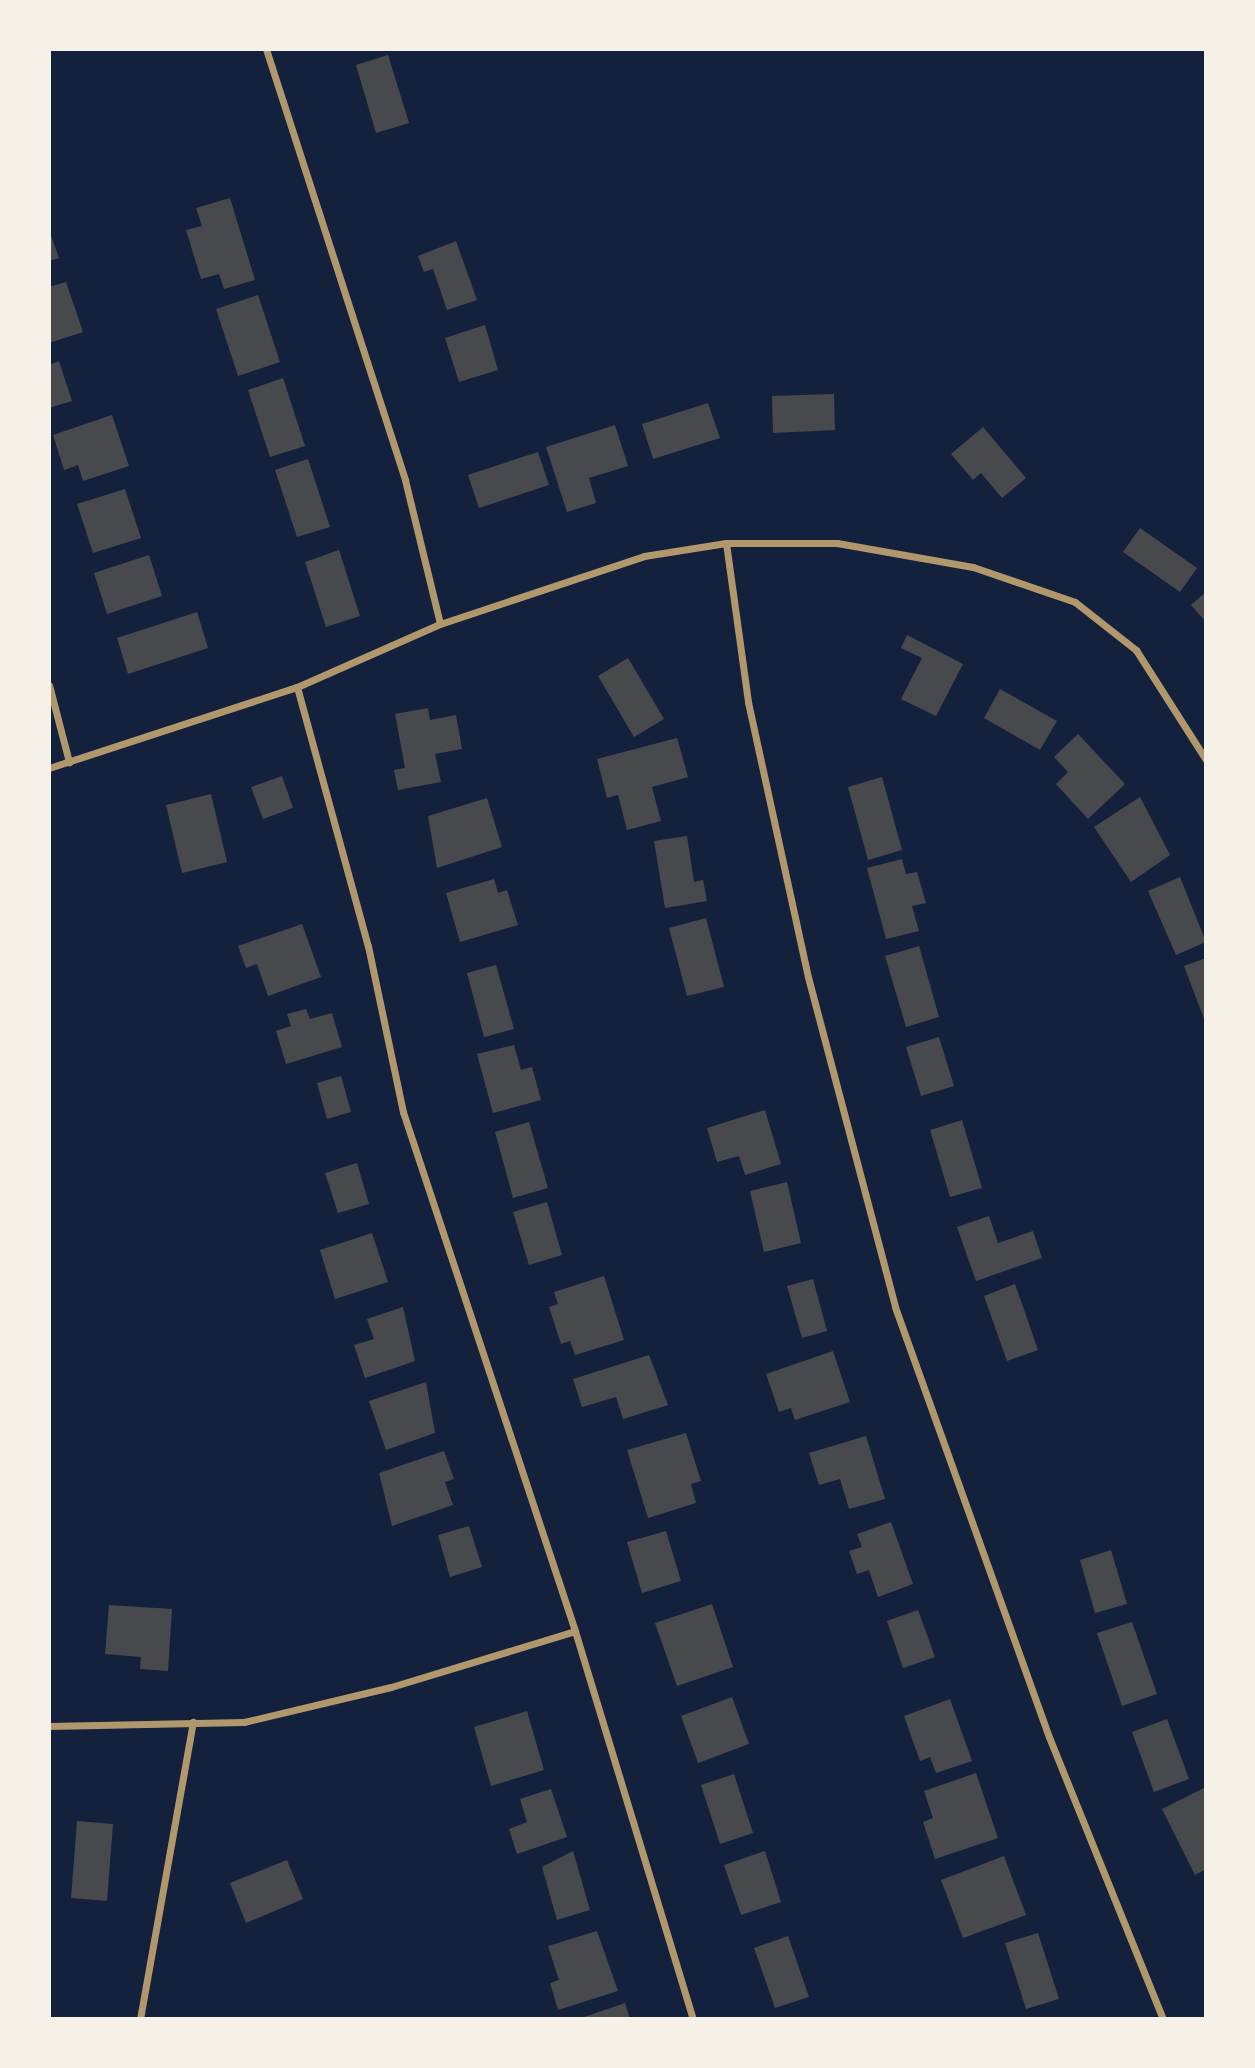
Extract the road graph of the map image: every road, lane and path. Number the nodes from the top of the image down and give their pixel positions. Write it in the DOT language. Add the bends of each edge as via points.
graph roads {
  1 [pos="266,49"];
  2 [pos="726,543"];
  3 [pos="440,624"];
  4 [pos="49,685"];
  5 [pos="296,687"];
  6 [pos="1206,761"];
  7 [pos="69,762"];
  8 [pos="49,768"];
  9 [pos="575,1631"];
  10 [pos="193,1722"];
  11 [pos="49,1726"];
  12 [pos="140,2019"];
  13 [pos="693,2019"];
  14 [pos="1163,2019"];
  1 -- 3 [label="street" via="405,480"];
  2 -- 3 [label="street" via="644,556"];
  2 -- 6 [label="street" via="851,546 973,567 1075,602 1136,650"];
  2 -- 14 [label="street" via="748,702 800,938 895,1307 1049,1737"];
  3 -- 5 [label="street"];
  4 -- 7 [label="street"];
  5 -- 7 [label="street"];
  5 -- 9 [label="street" via="368,946 403,1112"];
  7 -- 8 [label="street"];
  9 -- 10 [label="street" via="391,1687 244,1722"];
  9 -- 13 [label="street"];
  10 -- 11 [label="street"];
  10 -- 12 [label="street"];
}
